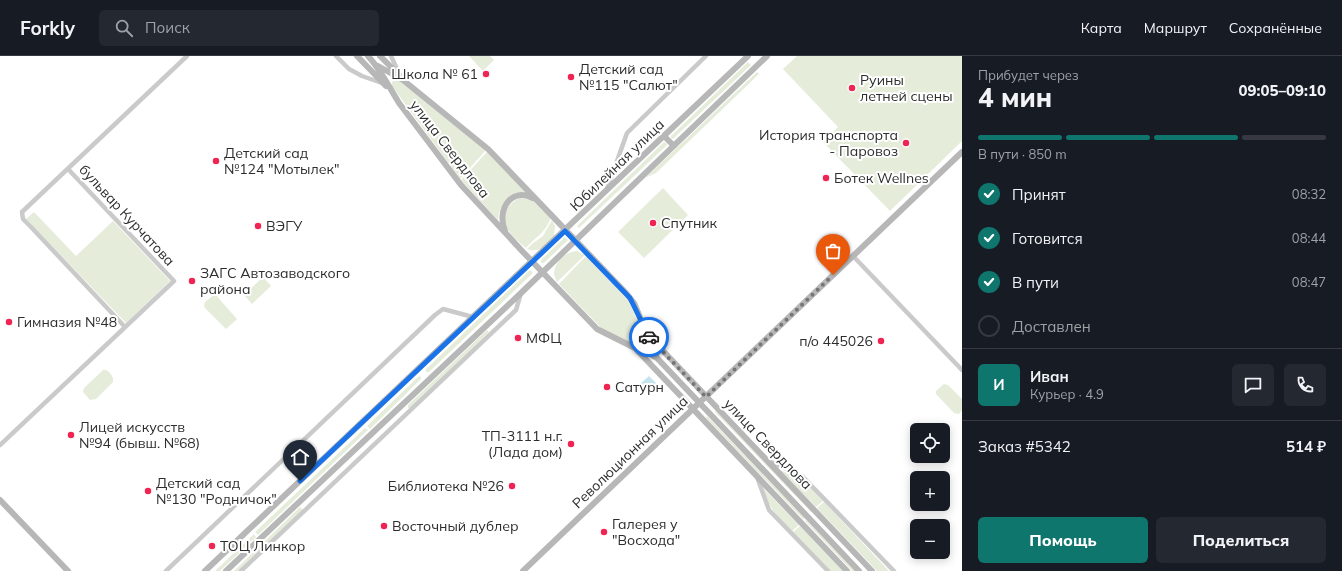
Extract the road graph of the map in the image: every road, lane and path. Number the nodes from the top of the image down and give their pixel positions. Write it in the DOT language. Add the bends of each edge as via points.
graph roads {
  1 [pos="187,56"];
  2 [pos="336,56"];
  3 [pos="358,56"];
  4 [pos="368,56"];
  5 [pos="380,56"];
  6 [pos="391,56"];
  7 [pos="706,56"];
  8 [pos="748,56"];
  9 [pos="767,56"];
  10 [pos="378,66"];
  11 [pos="401,78"];
  12 [pos="384,84"];
  13 [pos="390,90"];
  14 [pos="664,136"];
  15 [pos="674,146"];
  16 [pos="962,152"];
  17 [pos="68,169"];
  18 [pos="607,190"];
  19 [pos="536,200"];
  20 [pos="565,231"];
  21 [pos="506,234"];
  22 [pos="576,241"];
  23 [pos="853,256"];
  24 [pos="532,261"];
  25 [pos="543,272"];
  26 [pos="521,293"];
  27 [pos="473,317"];
  28 [pos="125,327"];
  29 [pos="648,338"];
  30 [pos="638,349"];
  31 [pos="657,358"];
  32 [pos="962,370"];
  33 [pos="706,397"];
  34 [pos="699,403"];
  35 [pos="693,409"];
  36 [pos="0,445"];
  37 [pos="766,459"];
  38 [pos="756,475"];
  39 [pos="0,500"];
  40 [pos="68,571"];
  41 [pos="166,571"];
  42 [pos="205,571"];
  43 [pos="226,571"];
  44 [pos="241,571"];
  45 [pos="523,571"];
  46 [pos="828,571"];
  47 [pos="847,571"];
  48 [pos="859,571"];
  49 [pos="872,571"];
  50 [pos="894,571"];
  1 -- 17 [label="street, бульвар Курчатова"];
  2 -- 12 [label="street" via="349,69"];
  3 -- 12 [label="main road, улица Свердлова"];
  4 -- 10 [label="main road, улица Свердлова"];
  5 -- 11 [label="main road, улица Свердлова"];
  6 -- 11 [label="street"];
  7 -- 18 [label="street" via="626,133"];
  8 -- 14 [label="main road, Юбилейная улица"];
  9 -- 15 [label="main road, Юбилейная улица"];
  10 -- 11 [label="main road, улица Свердлова"];
  10 -- 13 [label="main road, улица Свердлова"];
  11 -- 13 [label="main road" via="395,78 390,82"];
  11 -- 19 [label="main road, улица Свердлова" via="488,149"];
  12 -- 13 [label="main road, улица Свердлова"];
  13 -- 21 [label="main road, улица Свердлова" via="460,186"];
  14 -- 15 [label="main road"];
  14 -- 18 [label="main road, Юбилейная улица"];
  15 -- 22 [label="main road, Юбилейная улица"];
  16 -- 23 [label="main road, Революционная улица"];
  17 -- 28 [label="street, бульвар Курчатова" via="22,212 23,219"];
  17 -- 28 [label="street, бульвар Курчатова" via="174,281"];
  18 -- 20 [label="main road, Юбилейная улица"];
  19 -- 20 [label="main road, улица Свердлова"];
  19 -- 21 [label="main road" via="523,195 507,203 501,219"];
  20 -- 22 [label="main road, улица Свердлова"];
  20 -- 24 [label="main road, Юбилейная улица"];
  21 -- 24 [label="main road, улица Свердлова"];
  22 -- 25 [label="main road, Юбилейная улица"];
  22 -- 29 [label="main road, улица Свердлова" via="630,298"];
  23 -- 32 [label="street"];
  23 -- 33 [label="main road, Революционная улица"];
  24 -- 25 [label="main road, улица Свердлова"];
  24 -- 27 [label="main road, Юбилейная улица"];
  25 -- 26 [label="main road, Юбилейная улица"];
  25 -- 30 [label="main road, улица Свердлова" via="598,329"];
  26 -- 43 [label="main road, Юбилейная улица"];
  26 -- 44 [label="street" via="516,310"];
  27 -- 41 [label="street" via="443,309 435,315"];
  27 -- 42 [label="main road, Юбилейная улица"];
  28 -- 36 [label="street, бульвар Курчатова"];
  29 -- 30 [label="main road" via="647,347"];
  29 -- 31 [label="main road, улица Свердлова"];
  29 -- 33 [label="main road, улица Свердлова"];
  30 -- 31 [label="main road, улица Свердлова"];
  30 -- 35 [label="main road, улица Свердлова"];
  31 -- 34 [label="main road, улица Свердлова"];
  33 -- 34 [label="main road, Революционная улица"];
  33 -- 37 [label="main road, улица Свердлова"];
  34 -- 35 [label="main road, Революционная улица"];
  34 -- 48 [label="main road, улица Свердлова"];
  35 -- 38 [label="main road, улица Свердлова"];
  35 -- 45 [label="main road, Революционная улица"];
  37 -- 49 [label="main road, улица Свердлова"];
  37 -- 50 [label="street" via="802,476"];
  38 -- 46 [label="street" via="769,510"];
  38 -- 47 [label="main road, улица Свердлова"];
  39 -- 40 [label="main road"];
}
